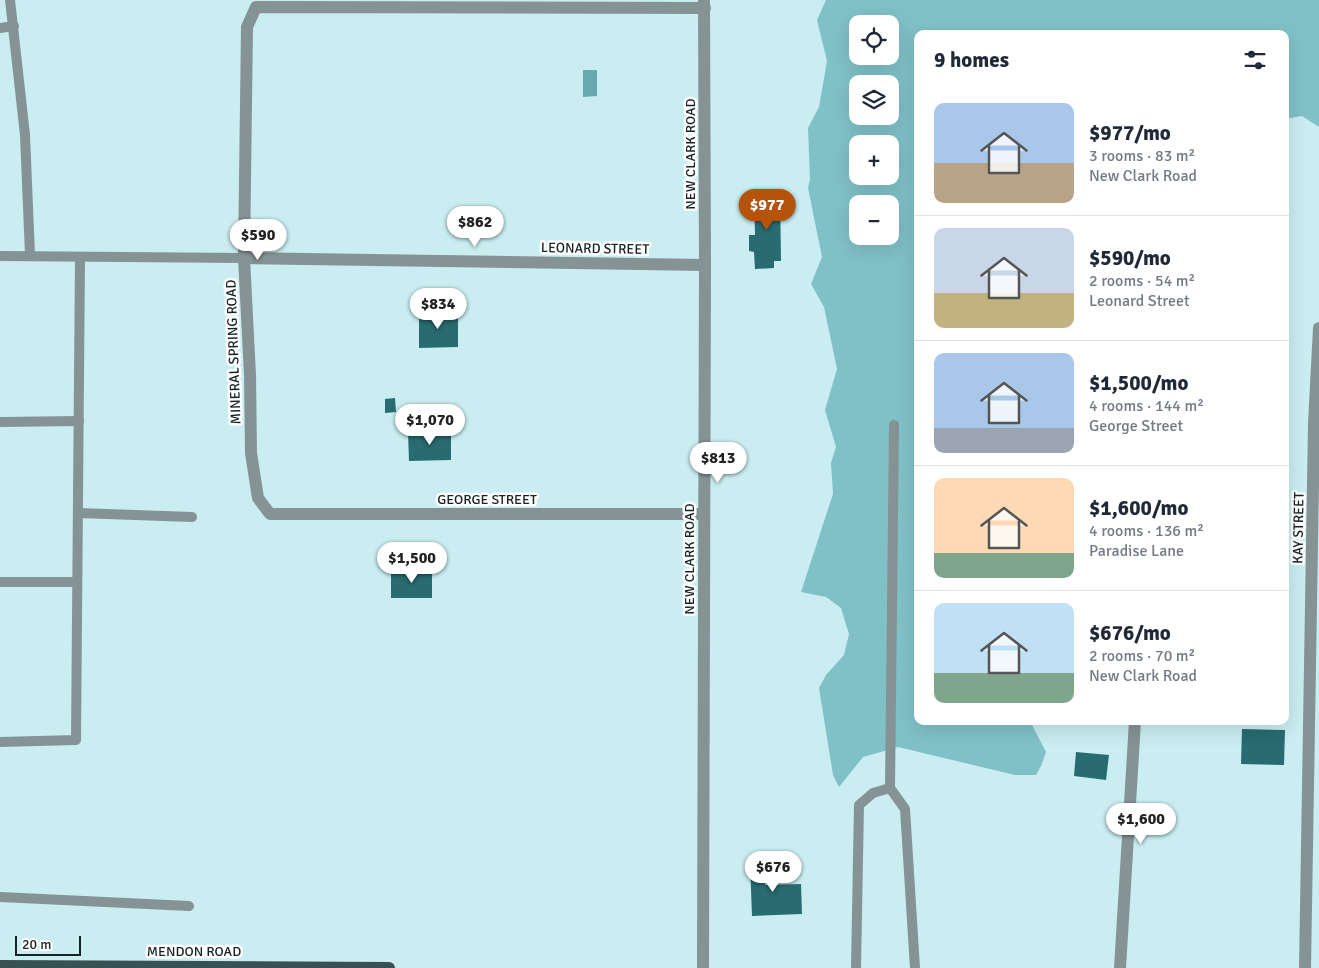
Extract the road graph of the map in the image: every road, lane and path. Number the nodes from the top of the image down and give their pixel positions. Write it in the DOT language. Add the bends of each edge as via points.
graph roads {
  1 [pos="10,0"];
  2 [pos="704,4"];
  3 [pos="14,26"];
  4 [pos="0,28"];
  5 [pos="30,255"];
  6 [pos="0,256"];
  7 [pos="80,257"];
  8 [pos="244,258"];
  9 [pos="706,265"];
  10 [pos="1319,328"];
  11 [pos="79,421"];
  12 [pos="0,422"];
  13 [pos="894,425"];
  14 [pos="78,513"];
  15 [pos="270,514"];
  16 [pos="704,514"];
  17 [pos="192,517"];
  18 [pos="0,582"];
  19 [pos="77,582"];
  20 [pos="1315,639"];
  21 [pos="1135,725"];
  22 [pos="0,742"];
  23 [pos="890,788"];
  24 [pos="0,897"];
  25 [pos="189,906"];
  26 [pos="0,966"];
  27 [pos="340,967"];
  28 [pos="389,968"];
  29 [pos="703,968"];
  30 [pos="856,968"];
  31 [pos="915,968"];
  32 [pos="1120,968"];
  33 [pos="1305,968"];
  1 -- 3 [label="lane"];
  2 -- 8 [label="street, MINERAL SPRING ROAD" via="256,7 247,27"];
  2 -- 9 [label="street, NEW CLARK ROAD"];
  3 -- 4 [label="lane"];
  3 -- 5 [label="lane" via="25,135"];
  5 -- 6 [label="lane"];
  5 -- 7 [label="lane"];
  7 -- 8 [label="lane"];
  7 -- 11 [label="lane"];
  8 -- 9 [label="street, LEONARD STREET"];
  8 -- 15 [label="street, MINERAL SPRING ROAD" via="251,453 258,498"];
  9 -- 16 [label="street, NEW CLARK ROAD"];
  10 -- 20 [label="street, KAY STREET" via="1314,423"];
  11 -- 12 [label="lane"];
  11 -- 14 [label="lane"];
  13 -- 23 [label="lane"];
  14 -- 17 [label="lane"];
  14 -- 19 [label="lane"];
  15 -- 16 [label="street, GEORGE STREET"];
  16 -- 29 [label="street, NEW CLARK ROAD"];
  18 -- 19 [label="lane"];
  19 -- 22 [label="lane" via="76,740"];
  20 -- 33 [label="street, KAY STREET"];
  21 -- 32 [label="street"];
  23 -- 30 [label="lane" via="873,793 859,805"];
  23 -- 31 [label="lane" via="905,809"];
  24 -- 25 [label="lane"];
  26 -- 27 [label="main road, MENDON ROAD"];
  27 -- 28 [label="main road, MENDON ROAD"];
}
